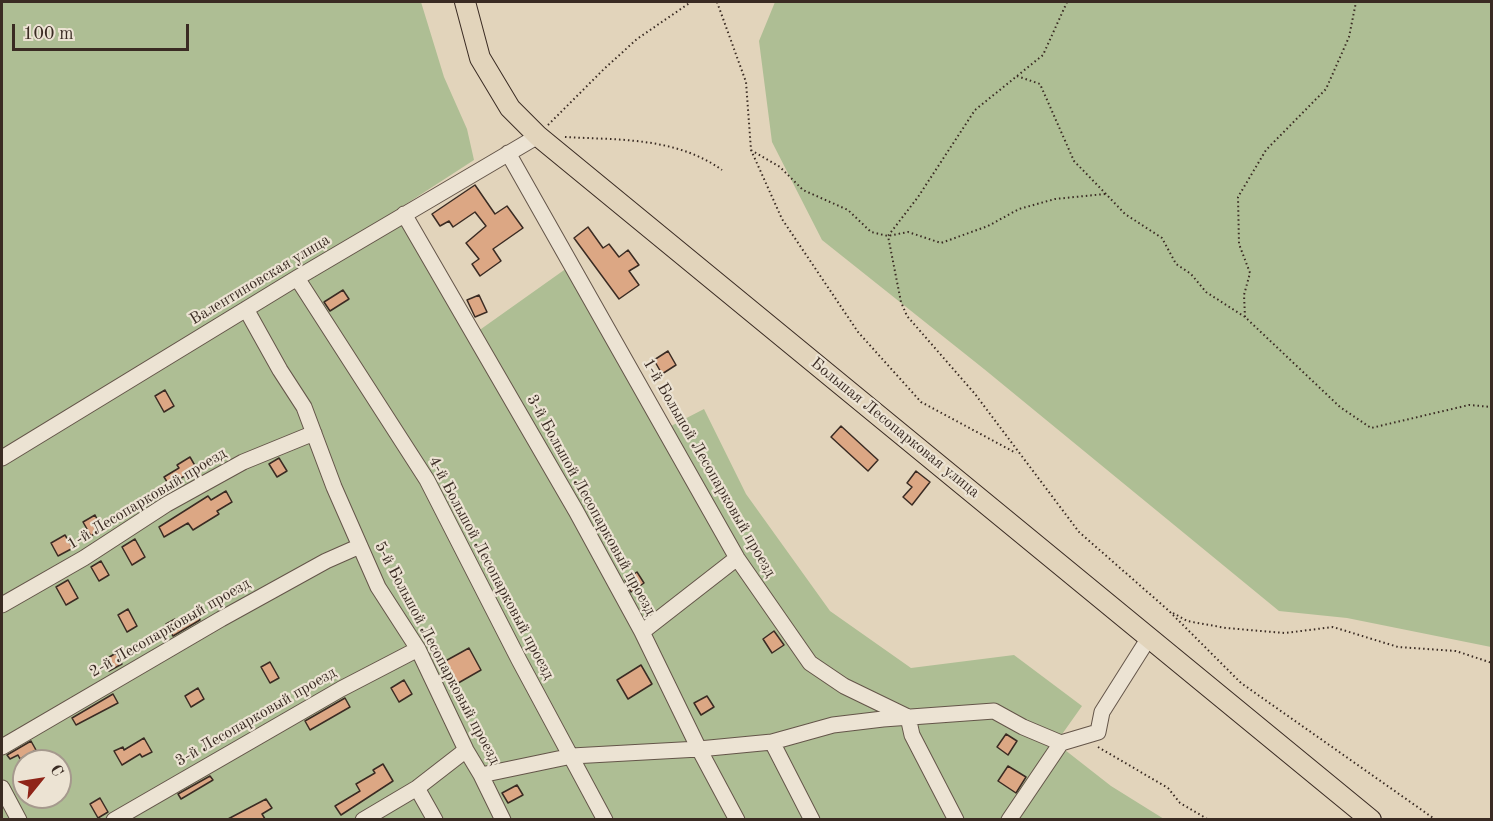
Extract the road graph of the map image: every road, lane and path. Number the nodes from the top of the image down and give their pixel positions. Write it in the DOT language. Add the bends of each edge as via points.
graph roads {
  1 [pos="465,2"];
  2 [pos="691,2"];
  3 [pos="717,2"];
  4 [pos="1067,2"];
  5 [pos="1356,2"];
  6 [pos="1017,76"];
  7 [pos="538,135"];
  8 [pos="751,150"];
  9 [pos="508,153"];
  10 [pos="722,170"];
  11 [pos="1106,194"];
  12 [pos="404,214"];
  13 [pos="888,236"];
  14 [pos="297,278"];
  15 [pos="246,309"];
  16 [pos="1245,317"];
  17 [pos="1491,407"];
  18 [pos="314,433"];
  19 [pos="1018,454"];
  20 [pos="2,458"];
  21 [pos="360,546"];
  22 [pos="737,558"];
  23 [pos="2,605"];
  24 [pos="1168,610"];
  25 [pos="642,632"];
  26 [pos="1150,636"];
  27 [pos="418,649"];
  28 [pos="1491,663"];
  29 [pos="908,717"];
  30 [pos="1082,738"];
  31 [pos="772,742"];
  32 [pos="1061,743"];
  33 [pos="2,747"];
  34 [pos="699,749"];
  35 [pos="466,750"];
  36 [pos="572,756"];
  37 [pos="482,775"];
  38 [pos="2,788"];
  39 [pos="417,788"];
  40 [pos="19,819"];
  41 [pos="114,819"];
  42 [pos="363,819"];
  43 [pos="435,819"];
  44 [pos="503,819"];
  45 [pos="605,819"];
  46 [pos="736,819"];
  47 [pos="812,819"];
  48 [pos="956,819"];
  49 [pos="1009,819"];
  50 [pos="1209,819"];
  51 [pos="1371,819"];
  52 [pos="1436,819"];
  1 -- 7 [label="main road, Большая Лесопарковая улица" via="480,58 510,108"];
  2 -- 7 [label="path" via="637,39"];
  3 -- 8 [label="path" via="746,82"];
  4 -- 6 [label="path" via="1043,55"];
  5 -- 16 [label="path" via="1348,37 1326,89 1266,150 1238,197 1239,244 1250,273 1244,295"];
  6 -- 11 [label="path" via="1040,84 1074,161"];
  6 -- 13 [label="path" via="975,110"];
  7 -- 9 [label="street, Валентиновская улица"];
  7 -- 10 [label="path" via="651,142 706,159"];
  7 -- 26 [label="main road, Большая Лесопарковая улица"];
  8 -- 13 [label="path" via="780,167 803,190 848,210 871,232"];
  8 -- 19 [label="path" via="782,219 858,332 921,402"];
  9 -- 12 [label="street, Валентиновская улица"];
  9 -- 22 [label="street, 1-й Большой Лесопарковый проезд"];
  11 -- 13 [label="path" via="1055,199 1019,209 988,226 941,243 909,232"];
  11 -- 16 [label="path" via="1125,214 1162,238 1176,264 1206,292"];
  12 -- 14 [label="street, Валентиновская улица"];
  12 -- 25 [label="street, 3-й Большой Лесопарковый проезд"];
  13 -- 19 [label="path" via="907,316 975,394"];
  14 -- 15 [label="street, Валентиновская улица"];
  14 -- 36 [label="street, 4-й Большой Лесопарковый проезд" via="427,480"];
  15 -- 18 [label="street, 5-й Большой Лесопарковый проезд" via="304,407"];
  15 -- 20 [label="street, Валентиновская улица"];
  16 -- 17 [label="path" via="1340,406 1371,428 1469,405"];
  18 -- 21 [label="street, 5-й Большой Лесопарковый проезд"];
  18 -- 23 [label="street, 1-й Лесопарковый проезд" via="243,462"];
  19 -- 24 [label="path" via="1079,532"];
  21 -- 27 [label="street, 5-й Большой Лесопарковый проезд" via="378,587"];
  21 -- 33 [label="street, 2-й Лесопарковый проезд" via="326,561"];
  22 -- 25 [label="street"];
  22 -- 29 [label="street, 1-й Большой Лесопарковый проезд" via="810,663 844,686"];
  24 -- 28 [label="path" via="1187,621 1226,628 1285,633 1333,627 1398,647 1456,651"];
  24 -- 52 [label="path" via="1241,683"];
  25 -- 34 [label="street, 3-й Большой Лесопарковый проезд"];
  26 -- 30 [label="street" via="1102,712 1098,732"];
  26 -- 51 [label="main road, Большая Лесопарковая улица"];
  27 -- 35 [label="street, 5-й Большой Лесопарковый проезд"];
  27 -- 41 [label="street, 3-й Лесопарковый проезд"];
  29 -- 31 [label="street" via="833,725"];
  29 -- 32 [label="street" via="994,711"];
  29 -- 48 [label="street" via="912,735"];
  30 -- 32 [label="street"];
  30 -- 50 [label="path" via="1168,788 1180,803"];
  31 -- 34 [label="street"];
  31 -- 47 [label="street"];
  32 -- 49 [label="street"];
  34 -- 36 [label="street"];
  34 -- 46 [label="street, 3-й Большой Лесопарковый проезд"];
  35 -- 37 [label="street, 5-й Большой Лесопарковый проезд"];
  35 -- 39 [label="street"];
  36 -- 37 [label="street"];
  36 -- 45 [label="street, 4-й Большой Лесопарковый проезд"];
  37 -- 44 [label="street, 5-й Большой Лесопарковый проезд"];
  38 -- 40 [label="street"];
  39 -- 42 [label="street"];
  39 -- 43 [label="street"];
}
